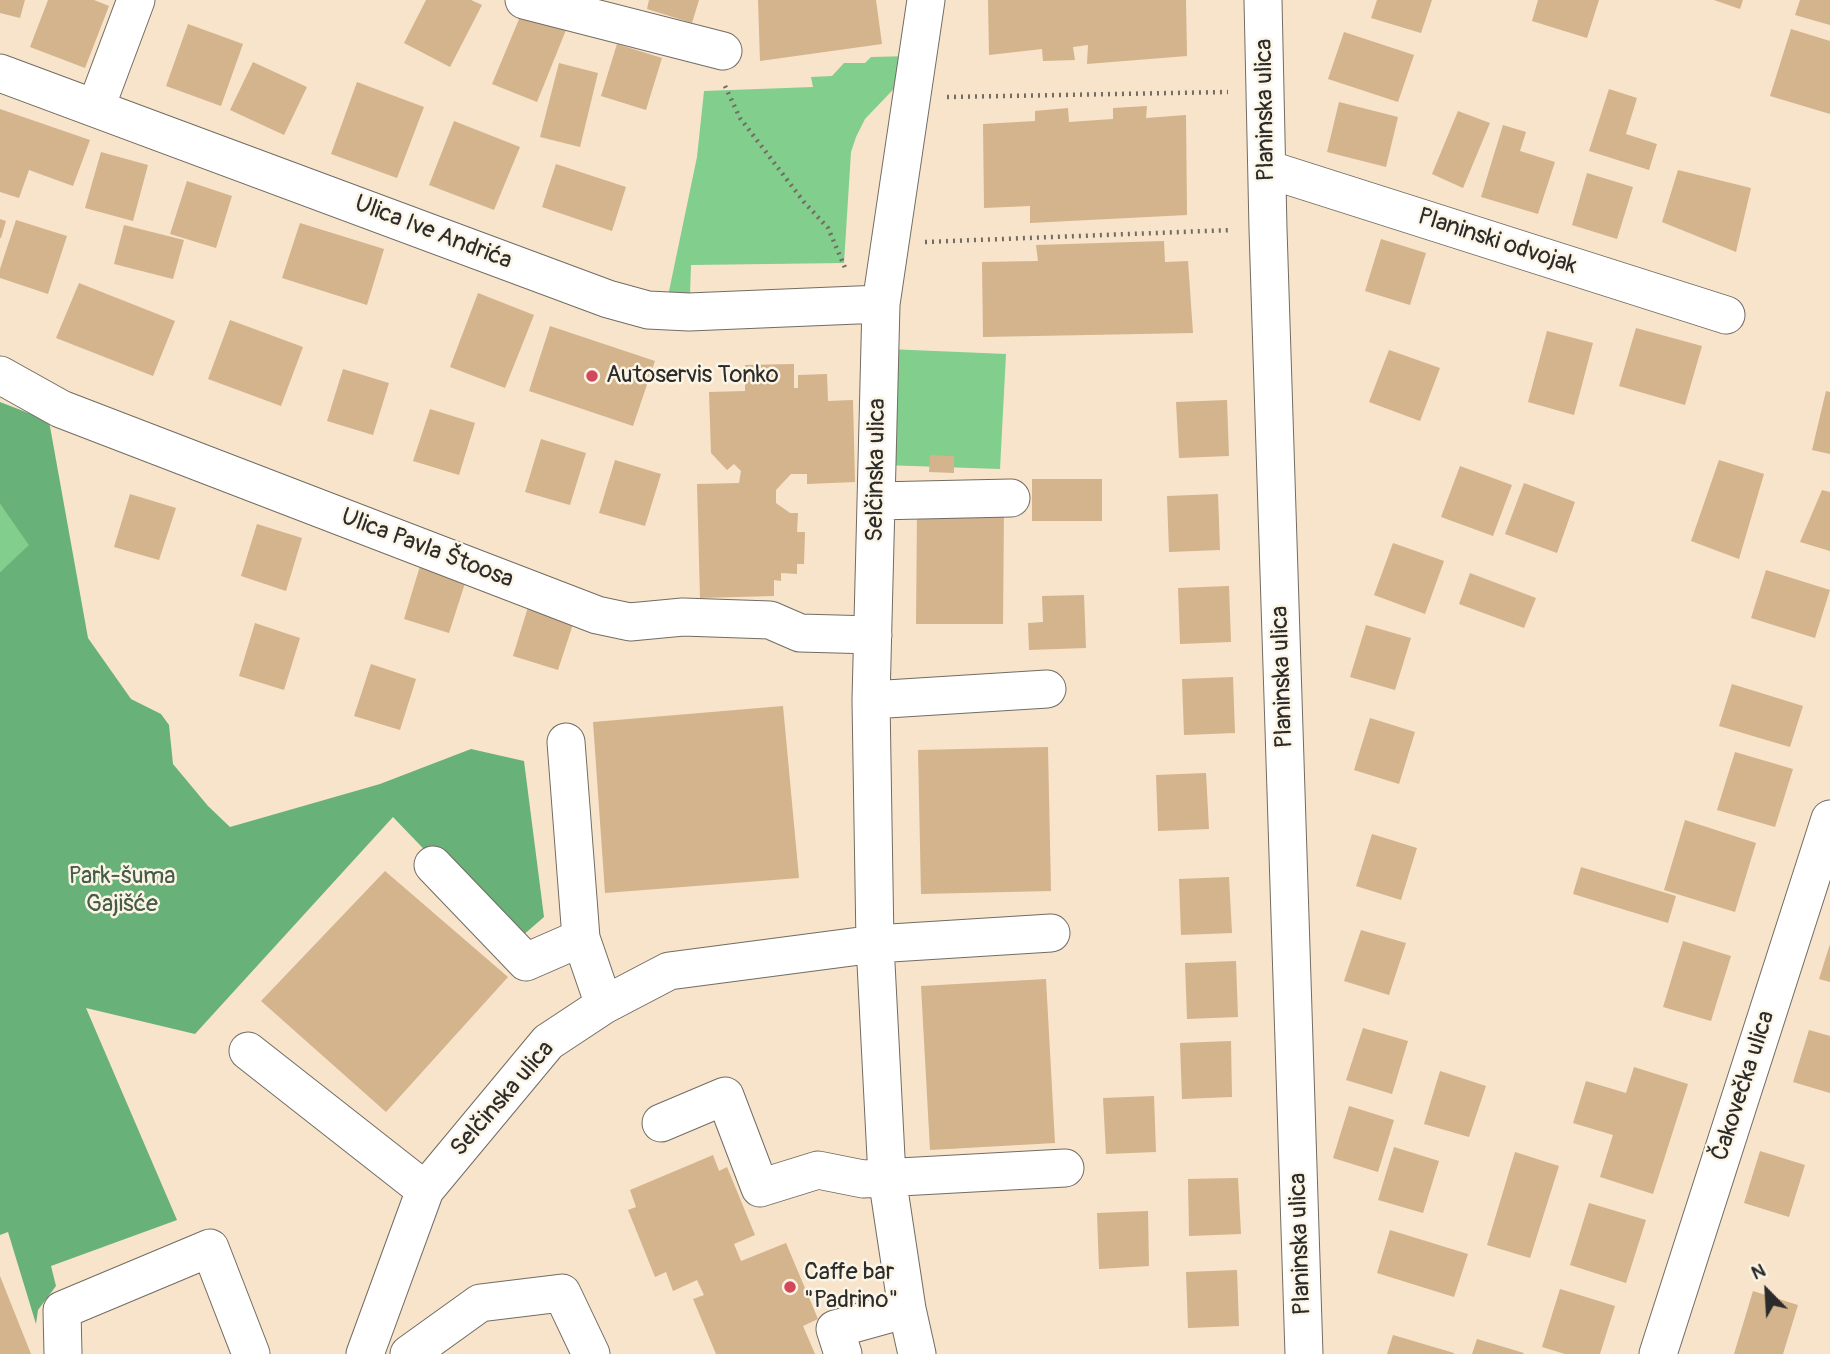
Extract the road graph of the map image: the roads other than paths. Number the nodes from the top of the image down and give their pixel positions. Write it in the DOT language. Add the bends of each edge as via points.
graph roads {
  1 [pos="136,0"];
  2 [pos="524,0"];
  3 [pos="926,0"];
  4 [pos="1263,0"];
  5 [pos="723,51"];
  6 [pos="0,73"];
  7 [pos="96,107"];
  8 [pos="1267,169"];
  9 [pos="881,304"];
  10 [pos="1726,315"];
  11 [pos="0,375"];
  12 [pos="1011,498"];
  13 [pos="876,501"];
  14 [pos="873,635"];
  15 [pos="1047,689"];
  16 [pos="871,700"];
  17 [pos="566,742"];
  18 [pos="1830,819"];
  19 [pos="433,865"];
  20 [pos="1051,933"];
  21 [pos="581,938"];
  22 [pos="875,944"];
  23 [pos="604,1005"];
  24 [pos="248,1051"];
  25 [pos="661,1123"];
  26 [pos="1065,1168"];
  27 [pos="887,1177"];
  28 [pos="425,1190"];
  29 [pos="907,1309"];
  30 [pos="63,1354"];
  31 [pos="251,1354"];
  32 [pos="365,1354"];
  33 [pos="409,1354"];
  34 [pos="591,1354"];
  35 [pos="843,1354"];
  36 [pos="916,1354"];
  37 [pos="1304,1354"];
  38 [pos="1658,1354"];
  1 -- 7 [label="street"];
  2 -- 5 [label="street"];
  3 -- 9 [label="street, Selčinska ulica"];
  4 -- 8 [label="street, Planinska ulica"];
  6 -- 7 [label="street, Ulica Ive Andrića"];
  7 -- 9 [label="street, Ulica Ive Andrića" via="648,310"];
  8 -- 10 [label="street, Planinski odvojak"];
  8 -- 37 [label="street, Planinska ulica"];
  9 -- 13 [label="street, Selčinska ulica"];
  11 -- 14 [label="street, Ulica Pavla Štoosa" via="61,409 597,615 630,622 683,617 770,620 800,633"];
  12 -- 13 [label="street"];
  13 -- 14 [label="street, Selčinska ulica"];
  14 -- 16 [label="street, Selčinska ulica"];
  15 -- 16 [label="street"];
  16 -- 22 [label="street, Selčinska ulica"];
  17 -- 21 [label="street"];
  18 -- 38 [label="street, Čakovečka ulica"];
  19 -- 21 [label="street" via="526,962"];
  20 -- 22 [label="street"];
  21 -- 23 [label="street"];
  22 -- 23 [label="street, Selčinska ulica" via="669,971"];
  22 -- 27 [label="street, Selčinska ulica"];
  23 -- 28 [label="street, Selčinska ulica" via="548,1042"];
  24 -- 28 [label="street"];
  25 -- 27 [label="street" via="726,1096 760,1188 818,1170 863,1179"];
  26 -- 27 [label="street"];
  27 -- 29 [label="street, Selčinska ulica"];
  28 -- 32 [label="street, Selčinska ulica"];
  29 -- 35 [label="street" via="835,1329"];
  29 -- 36 [label="street, Selčinska ulica"];
  30 -- 31 [label="street" via="62,1310 210,1248"];
  33 -- 34 [label="street" via="480,1303 562,1293"];
}
